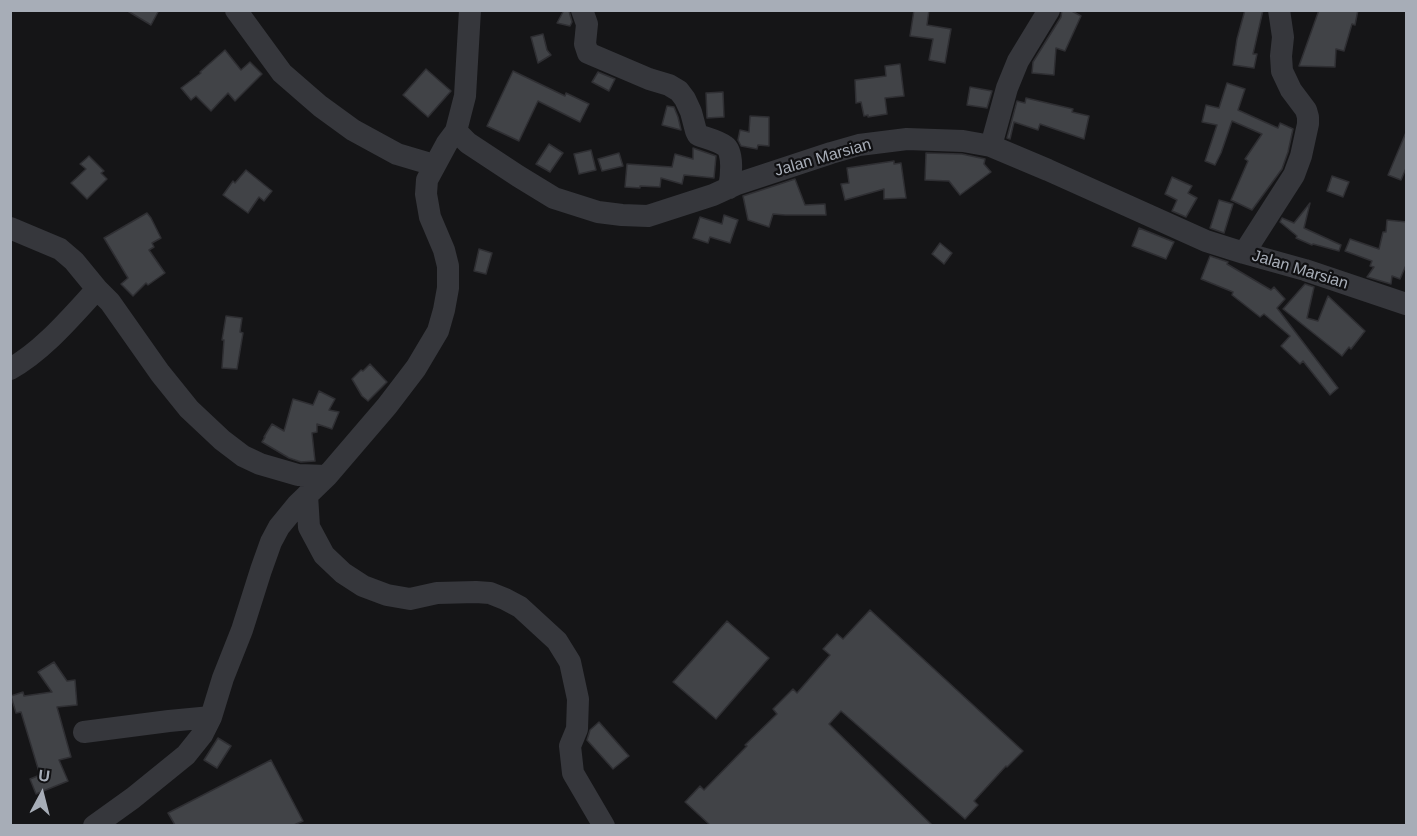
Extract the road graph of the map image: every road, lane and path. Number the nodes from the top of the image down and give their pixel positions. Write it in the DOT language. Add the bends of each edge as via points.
graph roads {
  1 [pos="236,10"];
  2 [pos="470,10"];
  3 [pos="582,10"];
  4 [pos="1049,10"];
  5 [pos="1279,10"];
  6 [pos="456,131"];
  7 [pos="991,146"];
  8 [pos="434,165"];
  9 [pos="729,188"];
  10 [pos="10,228"];
  11 [pos="1244,253"];
  12 [pos="97,289"];
  13 [pos="1405,298"];
  14 [pos="10,369"];
  15 [pos="327,476"];
  16 [pos="307,495"];
  17 [pos="211,717"];
  18 [pos="84,732"];
  19 [pos="94,825"];
  20 [pos="604,825"];
  1 -- 8 [label="street" via="282,73 320,106 397,154"];
  2 -- 6 [label="street" via="465,96"];
  3 -- 9 [label="street" via="587,24 588,53 679,91 698,135 727,147"];
  4 -- 7 [label="street" via="1018,61"];
  5 -- 11 [label="street" via="1282,70 1306,110 1308,124 1294,175"];
  6 -- 8 [label="street"];
  6 -- 9 [label="street, Jalan Marsian" via="468,143 554,198 598,212 648,216"];
  7 -- 9 [label="street, Jalan Marsian" via="907,139 859,145"];
  7 -- 11 [label="street, Jalan Marsian" via="1206,241"];
  8 -- 15 [label="street" via="426,194 448,266 448,288 438,331 400,390"];
  10 -- 12 [label="street" via="60,249"];
  11 -- 13 [label="street, Jalan Marsian"];
  12 -- 14 [label="street" via="59,330"];
  12 -- 15 [label="street" via="189,409 222,441 260,464 298,475"];
  15 -- 16 [label="street"];
  16 -- 17 [label="street" via="271,542"];
  16 -- 20 [label="street" via="309,527 324,555 363,586 410,599 437,593 490,593 520,608 557,641 570,662 578,699 576,729 570,746 573,773"];
  17 -- 18 [label="street"];
  17 -- 19 [label="street" via="186,755"];
}
